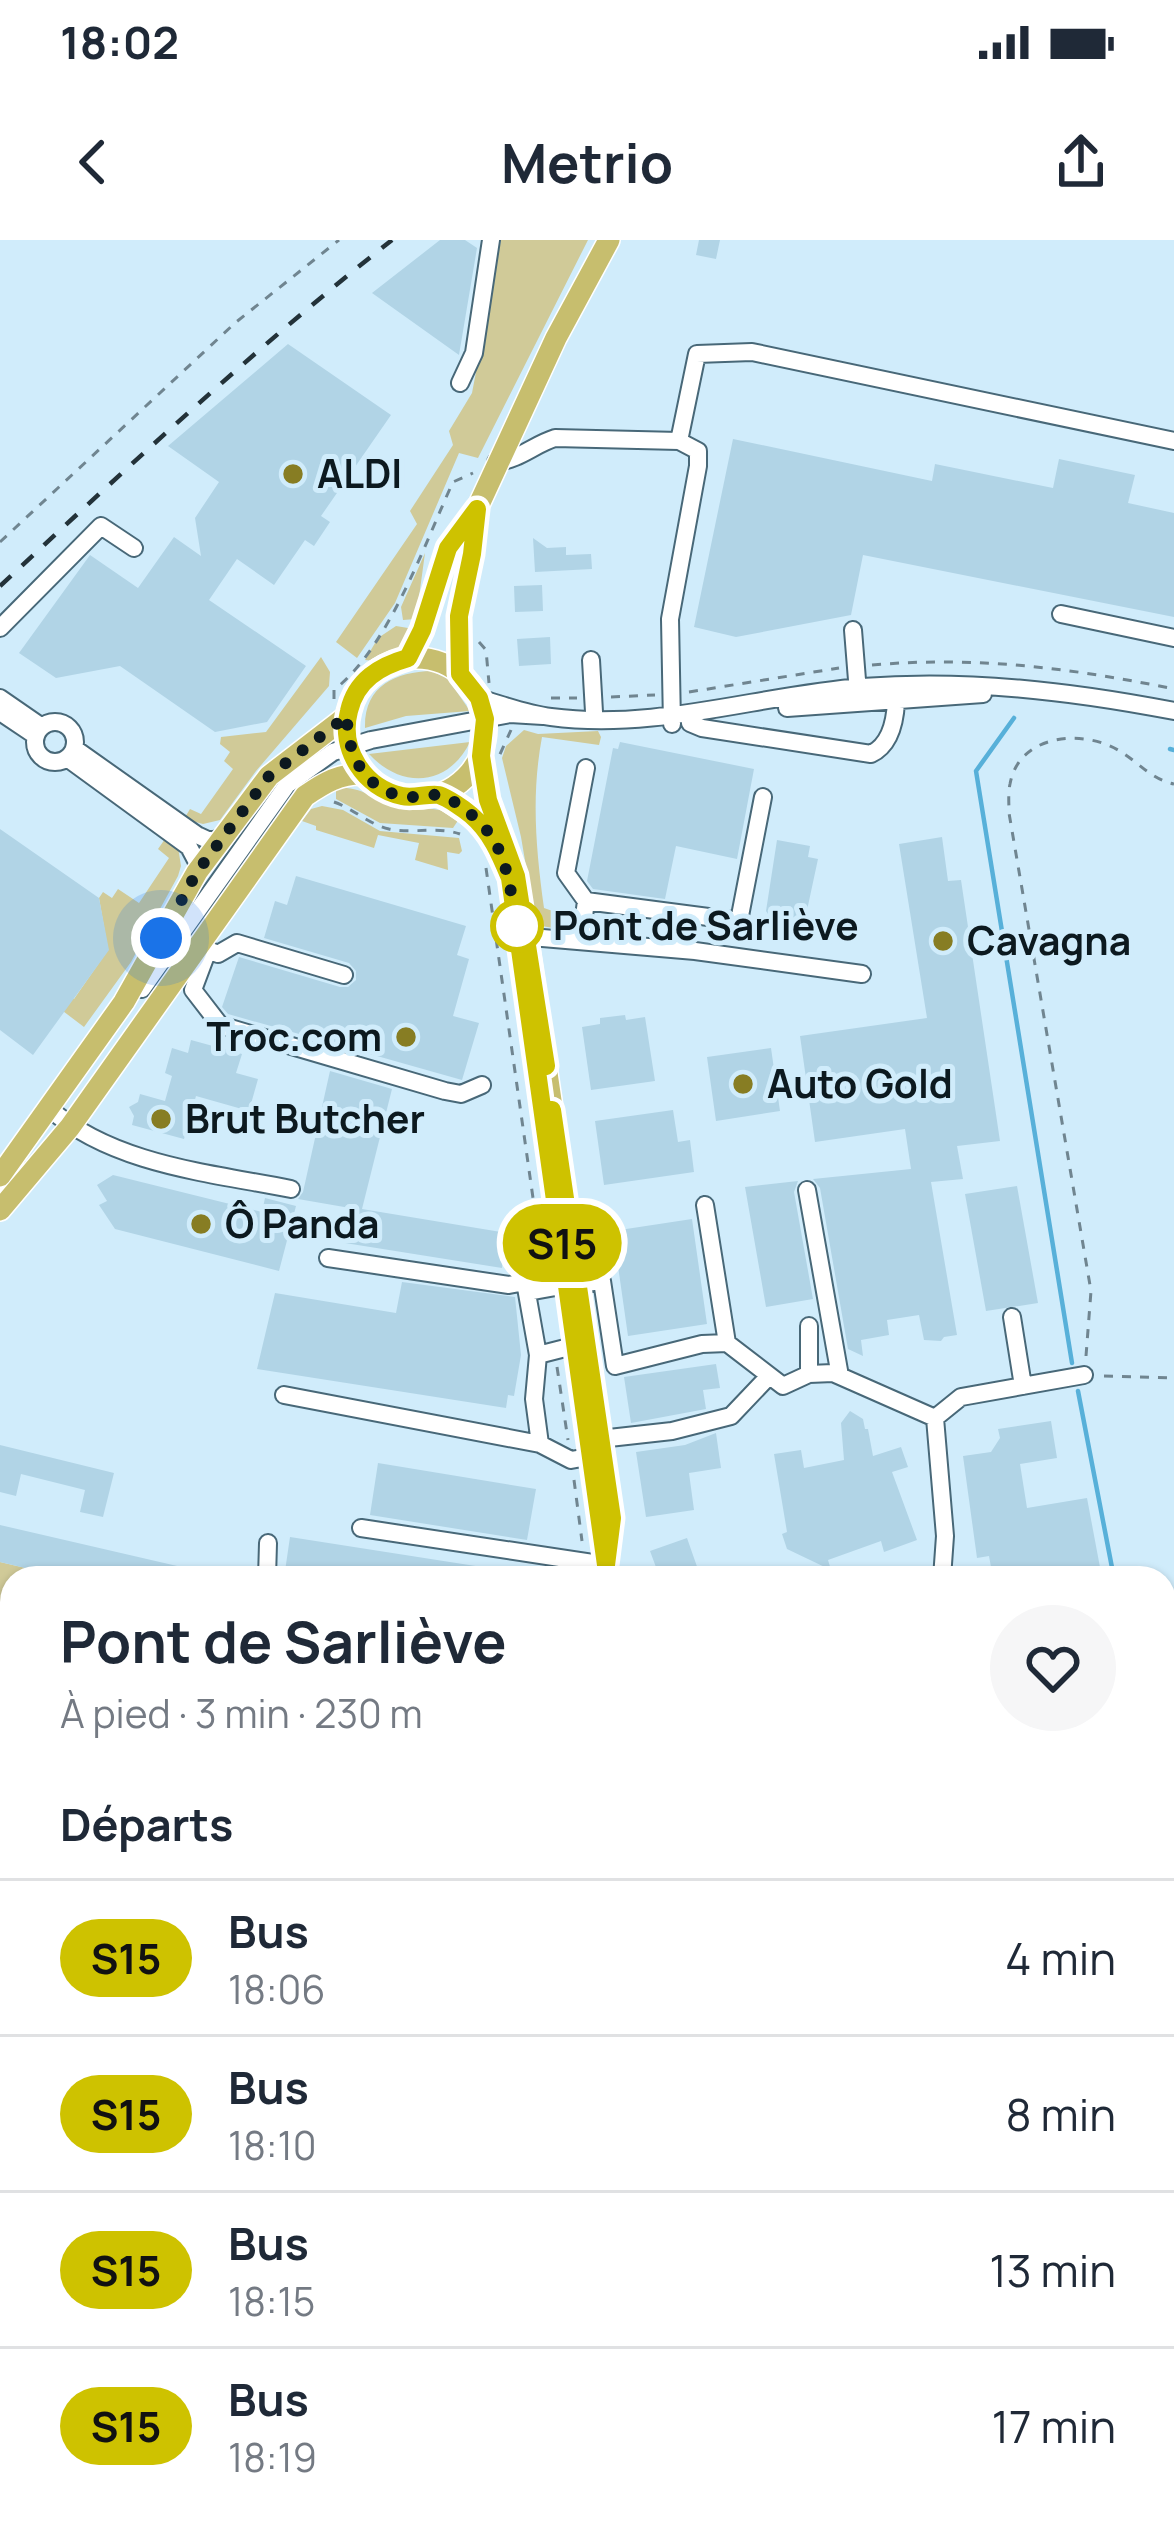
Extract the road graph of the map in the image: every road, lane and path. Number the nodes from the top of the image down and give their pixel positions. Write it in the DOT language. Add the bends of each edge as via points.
graph roads {
  1 [pos="339,240"];
  2 [pos="491,240"];
  3 [pos="609,240"];
  4 [pos="460,383"];
  5 [pos="1174,441"];
  6 [pos="679,442"];
  7 [pos="496,462"];
  8 [pos="477,509"];
  9 [pos="0,542"];
  10 [pos="134,548"];
  11 [pos="1061,614"];
  12 [pos="399,621"];
  13 [pos="0,628"];
  14 [pos="853,630"];
  15 [pos="1174,638"];
  16 [pos="466,640"];
  17 [pos="408,658"];
  18 [pos="591,660"];
  19 [pos="460,674"];
  20 [pos="857,680"];
  21 [pos="334,690"];
  22 [pos="0,698"];
  23 [pos="1174,701"];
  24 [pos="903,702"];
  25 [pos="0,712"];
  26 [pos="594,712"];
  27 [pos="347,716"];
  28 [pos="1174,716"];
  29 [pos="549,717"];
  30 [pos="676,717"];
  31 [pos="485,720"];
  32 [pos="39,731"];
  33 [pos="348,745"];
  34 [pos="70,753"];
  35 [pos="586,768"];
  36 [pos="364,774"];
  37 [pos="1174,784"];
  38 [pos="437,794"];
  39 [pos="330,795"];
  40 [pos="763,797"];
  41 [pos="225,836"];
  42 [pos="469,838"];
  43 [pos="484,856"];
  44 [pos="197,872"];
  45 [pos="586,901"];
  46 [pos="522,936"];
  47 [pos="581,939"];
  48 [pos="203,948"];
  49 [pos="862,974"];
  50 [pos="344,975"];
  51 [pos="482,1085"];
  52 [pos="59,1117"];
  53 [pos="0,1176"];
  54 [pos="291,1189"];
  55 [pos="807,1190"];
  56 [pos="0,1191"];
  57 [pos="705,1204"];
  58 [pos="0,1210"];
  59 [pos="524,1245"];
  60 [pos="328,1258"];
  61 [pos="547,1279"];
  62 [pos="1012,1317"];
  63 [pos="808,1326"];
  64 [pos="727,1343"];
  65 [pos="557,1350"];
  66 [pos="809,1374"];
  67 [pos="840,1376"];
  68 [pos="1084,1376"];
  69 [pos="1174,1378"];
  70 [pos="776,1381"];
  71 [pos="1023,1386"];
  72 [pos="284,1395"];
  73 [pos="934,1418"];
  74 [pos="540,1444"];
  75 [pos="588,1452"];
  76 [pos="361,1528"];
  77 [pos="268,1543"];
  78 [pos="267,1566"];
  79 [pos="587,1566"];
  80 [pos="599,1566"];
  81 [pos="599,1566"];
  82 [pos="943,1566"];
  1 -- 9 [label="path" via="235,323"];
  2 -- 4 [label="street" via="474,353"];
  3 -- 7 [label="main road"];
  5 -- 6 [label="street" via="752,352 697,354"];
  6 -- 7 [label="street" via="555,438"];
  6 -- 30 [label="street" via="698,451 698,466 670,619"];
  7 -- 8 [label="main road"];
  8 -- 17 [label="main road" via="448,548"];
  8 -- 19 [label="main road" via="459,616"];
  10 -- 13 [label="street" via="101,526"];
  11 -- 15 [label="street"];
  12 -- 21 [label="path" via="388,622"];
  14 -- 20 [label="street"];
  16 -- 31 [label="path" via="483,644"];
  17 -- 19 [label="main road"];
  17 -- 27 [label="main road" via="366,679"];
  18 -- 26 [label="street"];
  19 -- 31 [label="main road"];
  20 -- 23 [label="street" via="1036,679"];
  20 -- 30 [label="street"];
  22 -- 32 [label="street"];
  24 -- 28 [label="street" via="1015,694"];
  24 -- 30 [label="street"];
  24 -- 30 [label="street" via="871,754"];
  25 -- 32 [label="street"];
  26 -- 29 [label="street"];
  26 -- 30 [label="street"];
  27 -- 33 [label="main road"];
  27 -- 41 [label="main road" via="269,776"];
  28 -- 30 [label="street" via="1022,687 914,685"];
  29 -- 30 [label="street" via="586,726"];
  29 -- 31 [label="street"];
  29 -- 31 [label="street"];
  31 -- 33 [label="street"];
  31 -- 38 [label="main road" via="459,783"];
  31 -- 46 [label="main road" via="488,800 516,876"];
  32 -- 34 [label="street" via="43,759"];
  32 -- 34 [label="street" via="55,722 68,727"];
  33 -- 36 [label="main road"];
  33 -- 52 [label="street" via="287,785"];
  34 -- 41 [label="street" via="197,835"];
  34 -- 44 [label="street" via="189,847"];
  35 -- 45 [label="street" via="566,873"];
  36 -- 38 [label="main road" via="398,795"];
  36 -- 48 [label="main road" via="327,781 305,796"];
  37 -- 68 [label="path" via="1114,748 1070,738 1035,748 1010,781 1091,1291"];
  38 -- 46 [label="main road" via="490,835 510,878"];
  39 -- 42 [label="path" via="381,827"];
  40 -- 45 [label="street" via="739,921"];
  41 -- 44 [label="main road"];
  43 -- 61 [label="path"];
  44 -- 52 [label="main road"];
  45 -- 47 [label="street"];
  46 -- 47 [label="street"];
  46 -- 61 [label="main road"];
  47 -- 49 [label="street"];
  48 -- 50 [label="street" via="218,954 237,943"];
  48 -- 51 [label="street" via="194,990 220,1025 446,1091"];
  48 -- 52 [label="main road"];
  52 -- 53 [label="main road"];
  52 -- 54 [label="street" via="105,1145"];
  52 -- 56 [label="street"];
  52 -- 58 [label="main road"];
  55 -- 67 [label="street"];
  57 -- 64 [label="street"];
  59 -- 61 [label="street"];
  60 -- 61 [label="street" via="509,1286"];
  61 -- 64 [label="street" via="602,1281 615,1366"];
  61 -- 65 [label="main road"];
  61 -- 65 [label="street"];
  61 -- 75 [label="main road"];
  62 -- 71 [label="street"];
  63 -- 66 [label="street"];
  64 -- 70 [label="street"];
  65 -- 74 [label="street" via="534,1399"];
  65 -- 75 [label="main road"];
  65 -- 75 [label="path"];
  66 -- 67 [label="street"];
  66 -- 70 [label="street"];
  67 -- 73 [label="street"];
  68 -- 69 [label="path"];
  68 -- 71 [label="street"];
  70 -- 75 [label="street" via="731,1416"];
  71 -- 73 [label="street" via="961,1396"];
  72 -- 74 [label="street"];
  73 -- 82 [label="street"];
  74 -- 75 [label="street"];
  75 -- 80 [label="main road"];
  75 -- 81 [label="path"];
  76 -- 79 [label="street"];
  77 -- 78 [label="street"];
}
